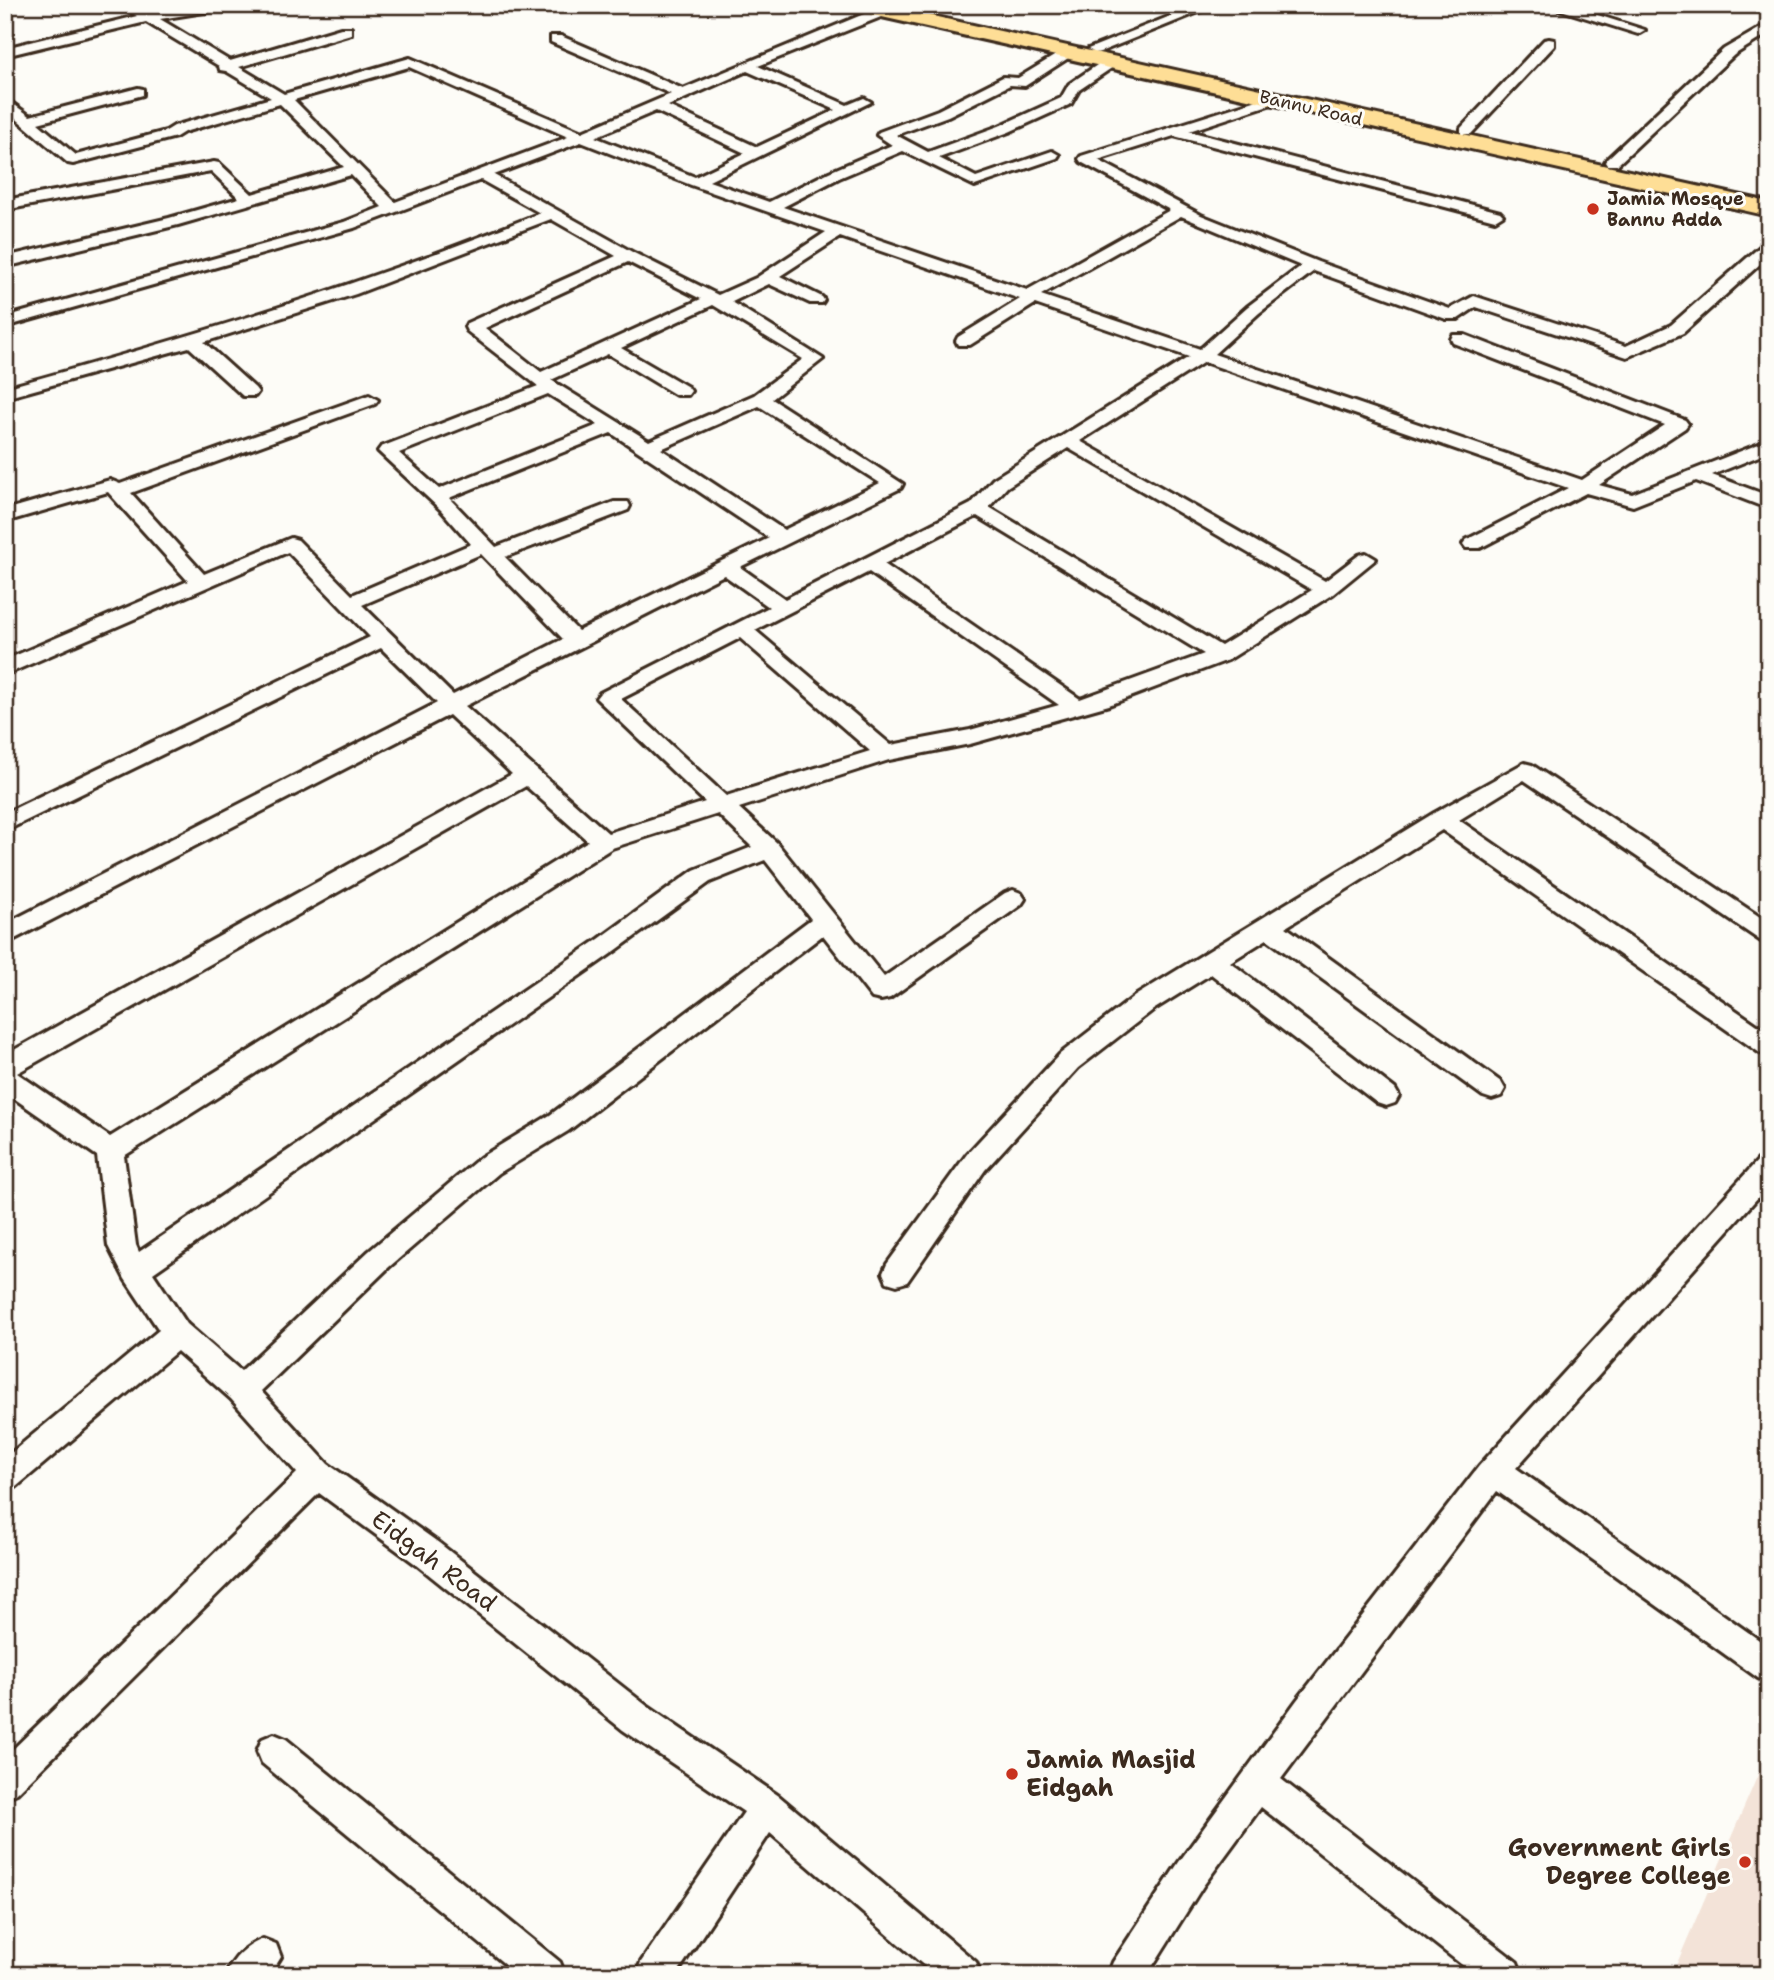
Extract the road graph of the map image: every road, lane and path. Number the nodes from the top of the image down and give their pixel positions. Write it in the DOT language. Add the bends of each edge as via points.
graph roads {
  1 [pos="128,5"];
  2 [pos="223,5"];
  3 [pos="855,5"];
  4 [pos="1210,5"];
  5 [pos="1551,5"];
  6 [pos="890,9"];
  7 [pos="149,17"];
  8 [pos="1769,27"];
  9 [pos="1638,30"];
  10 [pos="345,32"];
  11 [pos="556,39"];
  12 [pos="1549,43"];
  13 [pos="5,52"];
  14 [pos="1069,53"];
  15 [pos="1103,56"];
  16 [pos="747,65"];
  17 [pos="225,67"];
  18 [pos="138,92"];
  19 [pos="682,94"];
  20 [pos="283,99"];
  21 [pos="1273,99"];
  22 [pos="5,102"];
  23 [pos="864,102"];
  24 [pos="657,106"];
  25 [pos="848,110"];
  26 [pos="28,121"];
  27 [pos="1173,131"];
  28 [pos="1466,131"];
  29 [pos="581,136"];
  30 [pos="904,145"];
  31 [pos="757,153"];
  32 [pos="1052,155"];
  33 [pos="927,157"];
  34 [pos="1612,162"];
  35 [pos="354,169"];
  36 [pos="482,174"];
  37 [pos="696,182"];
  38 [pos="1769,197"];
  39 [pos="248,198"];
  40 [pos="5,205"];
  41 [pos="771,207"];
  42 [pos="393,209"];
  43 [pos="1769,209"];
  44 [pos="1181,210"];
  45 [pos="552,214"];
  46 [pos="1495,215"];
  47 [pos="839,230"];
  48 [pos="1769,247"];
  49 [pos="628,257"];
  50 [pos="5,262"];
  51 [pos="1312,265"];
  52 [pos="768,277"];
  53 [pos="1030,297"];
  54 [pos="717,300"];
  55 [pos="816,300"];
  56 [pos="5,322"];
  57 [pos="1459,339"];
  58 [pos="964,341"];
  59 [pos="194,342"];
  60 [pos="608,347"];
  61 [pos="1201,357"];
  62 [pos="545,383"];
  63 [pos="682,391"];
  64 [pos="248,392"];
  65 [pos="5,393"];
  66 [pos="760,399"];
  67 [pos="369,400"];
  68 [pos="612,426"];
  69 [pos="1068,441"];
  70 [pos="1769,445"];
  71 [pos="648,448"];
  72 [pos="1696,475"];
  73 [pos="1584,487"];
  74 [pos="119,491"];
  75 [pos="437,496"];
  76 [pos="1766,500"];
  77 [pos="621,506"];
  78 [pos="978,508"];
  79 [pos="5,516"];
  80 [pos="784,539"];
  81 [pos="1473,544"];
  82 [pos="488,551"];
  83 [pos="1366,559"];
  84 [pos="869,563"];
  85 [pos="726,567"];
  86 [pos="200,582"];
  87 [pos="1326,590"];
  88 [pos="348,604"];
  89 [pos="783,607"];
  90 [pos="741,629"];
  91 [pos="382,639"];
  92 [pos="576,640"];
  93 [pos="1221,655"];
  94 [pos="5,668"];
  95 [pos="450,704"];
  96 [pos="1077,707"];
  97 [pos="887,753"];
  98 [pos="526,776"];
  99 [pos="722,803"];
  100 [pos="1442,819"];
  101 [pos="5,823"];
  102 [pos="604,842"];
  103 [pos="769,849"];
  104 [pos="1013,899"];
  105 [pos="824,922"];
  106 [pos="1268,927"];
  107 [pos="5,934"];
  108 [pos="1769,935"];
  109 [pos="1212,961"];
  110 [pos="1769,1046"];
  111 [pos="5,1067"];
  112 [pos="5,1078"];
  113 [pos="1492,1088"];
  114 [pos="1386,1096"];
  115 [pos="110,1152"];
  116 [pos="1769,1166"];
  117 [pos="135,1270"];
  118 [pos="897,1273"];
  119 [pos="177,1333"];
  120 [pos="241,1390"];
  121 [pos="1495,1471"];
  122 [pos="317,1474"];
  123 [pos="5,1477"];
  124 [pos="1769,1667"];
  125 [pos="274,1751"];
  126 [pos="5,1781"];
  127 [pos="1258,1783"];
  128 [pos="767,1808"];
  129 [pos="547,1975"];
  130 [pos="654,1975"];
  131 [pos="963,1975"];
  132 [pos="1125,1975"];
  133 [pos="1504,1975"];
  1 -- 7 [label="street"];
  2 -- 7 [label="street"];
  3 -- 6 [label="highway, Bannu Road"];
  4 -- 15 [label="street"];
  5 -- 9 [label="street"];
  6 -- 14 [label="highway, Bannu Road"];
  6 -- 15 [label="highway, Bannu Road"];
  6 -- 16 [label="street"];
  7 -- 13 [label="street"];
  7 -- 17 [label="street"];
  8 -- 34 [label="street" via="1730,51"];
  10 -- 17 [label="street"];
  11 -- 19 [label="street"];
  12 -- 28 [label="street"];
  14 -- 15 [label="highway, Bannu Road"];
  14 -- 30 [label="street" via="1020,83 1008,80 943,113 884,135"];
  15 -- 21 [label="highway, Bannu Road"];
  15 -- 28 [label="highway, Bannu Road"];
  15 -- 33 [label="street" via="1066,101"];
  16 -- 19 [label="street"];
  16 -- 25 [label="street"];
  17 -- 20 [label="street"];
  18 -- 26 [label="street"];
  19 -- 24 [label="street"];
  20 -- 26 [label="street" via="73,160"];
  20 -- 29 [label="street" via="410,62"];
  20 -- 35 [label="street"];
  21 -- 27 [label="street"];
  21 -- 43 [label="highway, Bannu Road"];
  22 -- 26 [label="street"];
  23 -- 25 [label="street"];
  24 -- 29 [label="street"];
  24 -- 31 [label="street"];
  25 -- 31 [label="street"];
  27 -- 44 [label="street" via="1086,159"];
  27 -- 46 [label="street"];
  28 -- 34 [label="highway, Bannu Road"];
  29 -- 36 [label="street"];
  29 -- 37 [label="street"];
  30 -- 33 [label="street"];
  30 -- 41 [label="street"];
  31 -- 37 [label="street"];
  32 -- 33 [label="street" via="975,182"];
  34 -- 38 [label="highway, Bannu Road"];
  35 -- 39 [label="street"];
  35 -- 42 [label="street"];
  36 -- 42 [label="street"];
  36 -- 45 [label="street"];
  37 -- 41 [label="street"];
  39 -- 40 [label="street" via="214,166"];
  39 -- 50 [label="street" via="173,222"];
  41 -- 47 [label="street"];
  42 -- 56 [label="street" via="148,284"];
  44 -- 51 [label="street"];
  44 -- 53 [label="street"];
  45 -- 49 [label="street"];
  45 -- 59 [label="street" via="456,254"];
  47 -- 52 [label="street"];
  47 -- 53 [label="street"];
  48 -- 51 [label="street" via="1677,329 1627,352 1474,301 1452,315"];
  49 -- 54 [label="street"];
  49 -- 62 [label="street" via="472,327"];
  51 -- 61 [label="street"];
  52 -- 54 [label="street"];
  52 -- 55 [label="street"];
  53 -- 58 [label="street"];
  53 -- 61 [label="street"];
  54 -- 60 [label="street"];
  54 -- 66 [label="street" via="814,359"];
  57 -- 73 [label="street" via="1679,424"];
  59 -- 64 [label="street"];
  59 -- 65 [label="street"];
  60 -- 62 [label="street"];
  60 -- 63 [label="street"];
  61 -- 69 [label="street"];
  61 -- 73 [label="street"];
  62 -- 68 [label="street"];
  62 -- 75 [label="street" via="387,451"];
  66 -- 71 [label="street"];
  66 -- 80 [label="street" via="894,484"];
  67 -- 74 [label="street"];
  68 -- 71 [label="street"];
  68 -- 75 [label="street"];
  69 -- 78 [label="street" via="1000,483"];
  69 -- 87 [label="street"];
  70 -- 72 [label="street"];
  71 -- 80 [label="street"];
  72 -- 73 [label="street" via="1633,500"];
  72 -- 76 [label="street"];
  73 -- 81 [label="street"];
  74 -- 79 [label="street" via="110,486"];
  74 -- 86 [label="street"];
  75 -- 82 [label="street"];
  77 -- 82 [label="street"];
  78 -- 84 [label="street"];
  78 -- 93 [label="street"];
  80 -- 85 [label="street"];
  82 -- 88 [label="street"];
  82 -- 92 [label="street"];
  83 -- 87 [label="street"];
  84 -- 89 [label="street"];
  84 -- 96 [label="street"];
  85 -- 89 [label="street"];
  85 -- 92 [label="street"];
  86 -- 88 [label="street" via="291,544"];
  86 -- 94 [label="street"];
  87 -- 93 [label="street"];
  88 -- 91 [label="street"];
  89 -- 90 [label="street"];
  90 -- 97 [label="street"];
  90 -- 99 [label="street" via="607,698"];
  91 -- 95 [label="street"];
  91 -- 101 [label="street"];
  92 -- 95 [label="street"];
  93 -- 96 [label="street"];
  95 -- 98 [label="street"];
  95 -- 107 [label="street"];
  96 -- 97 [label="street" via="970,737"];
  97 -- 99 [label="street"];
  98 -- 102 [label="street"];
  98 -- 111 [label="street"];
  99 -- 102 [label="street"];
  99 -- 103 [label="street"];
  100 -- 106 [label="street"];
  100 -- 108 [label="street" via="1524,770"];
  100 -- 110 [label="street"];
  102 -- 115 [label="street"];
  103 -- 105 [label="street"];
  103 -- 117 [label="street" via="702,876"];
  104 -- 105 [label="street" via="881,992"];
  105 -- 120 [label="street" via="559,1123 490,1165 379,1259"];
  106 -- 109 [label="street"];
  106 -- 113 [label="street"];
  109 -- 114 [label="street"];
  109 -- 118 [label="street" via="1144,1003 1069,1061 976,1162"];
  112 -- 115 [label="street"];
  115 -- 117 [label="street, Eidgah Road" via="122,1246"];
  116 -- 121 [label="street"];
  117 -- 119 [label="street, Eidgah Road"];
  119 -- 120 [label="street, Eidgah Road"];
  119 -- 123 [label="street"];
  120 -- 122 [label="street, Eidgah Road"];
  121 -- 124 [label="street"];
  121 -- 127 [label="street"];
  122 -- 126 [label="street"];
  122 -- 128 [label="street, Eidgah Road" via="428,1554 635,1718"];
  125 -- 129 [label="street"];
  127 -- 132 [label="street"];
  127 -- 133 [label="street"];
  128 -- 130 [label="street"];
  128 -- 131 [label="street, Eidgah Road"];
}
